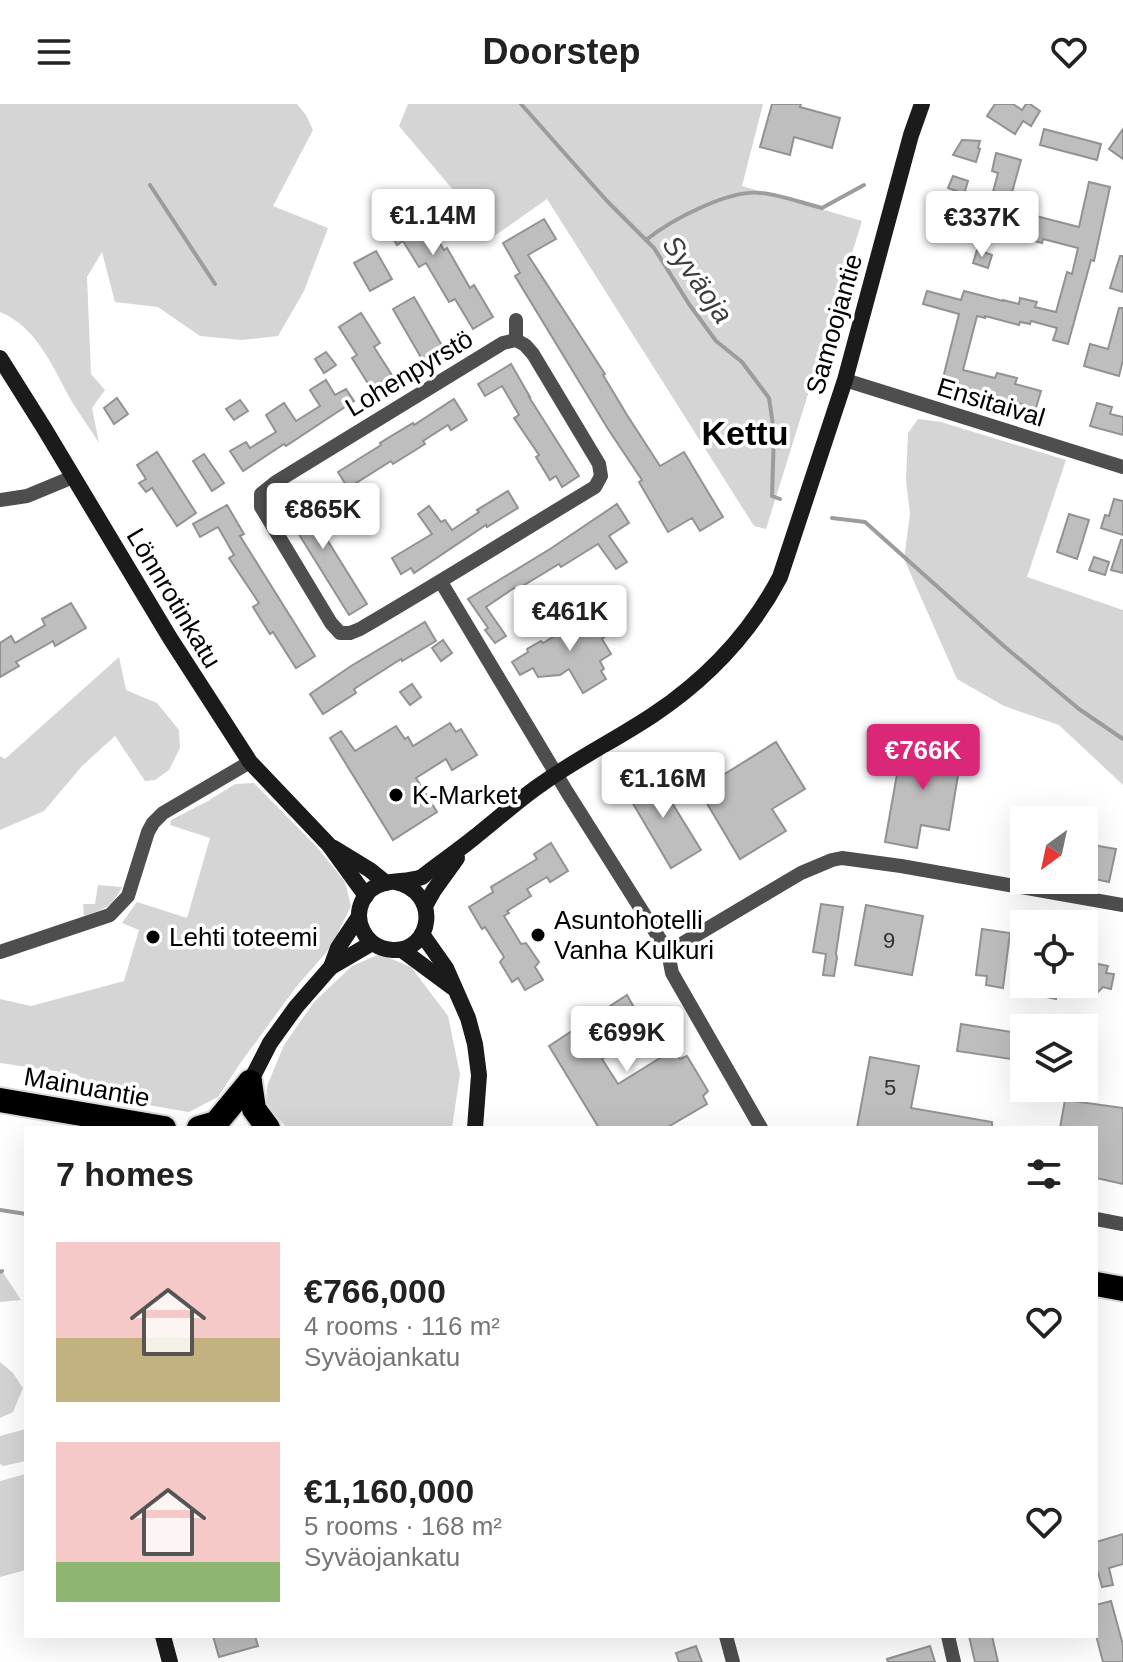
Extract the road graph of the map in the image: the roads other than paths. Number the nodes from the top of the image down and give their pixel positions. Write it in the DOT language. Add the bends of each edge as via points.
graph roads {
  1 [pos="922,104"];
  2 [pos="516,320"];
  3 [pos="516,340"];
  4 [pos="0,358"];
  5 [pos="845,380"];
  6 [pos="1123,467"];
  7 [pos="73,477"];
  8 [pos="0,500"];
  9 [pos="441,582"];
  10 [pos="250,762"];
  11 [pos="557,774"];
  12 [pos="472,839"];
  13 [pos="329,845"];
  14 [pos="390,883"];
  15 [pos="366,896"];
  16 [pos="1123,905"];
  17 [pos="425,906"];
  18 [pos="358,918"];
  19 [pos="422,934"];
  20 [pos="372,943"];
  21 [pos="402,950"];
  22 [pos="0,952"];
  23 [pos="668,952"];
  24 [pos="331,967"];
  25 [pos="453,987"];
  26 [pos="250,1082"];
  27 [pos="0,1100"];
  28 [pos="87,1115"];
  29 [pos="119,1126"];
  30 [pos="152,1126"];
  31 [pos="206,1126"];
  32 [pos="267,1126"];
  33 [pos="475,1126"];
  34 [pos="760,1126"];
  35 [pos="1098,1219"];
  36 [pos="1123,1224"];
  37 [pos="1098,1284"];
  38 [pos="1123,1289"];
  39 [pos="164,1638"];
  40 [pos="727,1638"];
  41 [pos="948,1638"];
  42 [pos="170,1662"];
  43 [pos="733,1662"];
  44 [pos="954,1662"];
  1 -- 5 [label="street, Samoojantie"];
  2 -- 3 [label="street"];
  3 -- 9 [label="street, Lohenpyrstö" via="533,354 599,464 601,476 595,487"];
  3 -- 9 [label="street, Lohenpyrstö" via="503,343 261,494 261,507 340,633 360,629"];
  4 -- 7 [label="street, Lönnrotinkatu"];
  5 -- 6 [label="street, Ensitaival"];
  5 -- 11 [label="street, Samoojantie" via="780,577 752,624 684,692"];
  7 -- 8 [label="street" via="27,496"];
  7 -- 10 [label="street, Lönnrotinkatu"];
  9 -- 11 [label="street"];
  10 -- 13 [label="street, Lönnrotinkatu"];
  10 -- 22 [label="street" via="163,813 148,832 128,896 110,915"];
  11 -- 12 [label="street, Samoojantie"];
  11 -- 23 [label="street"];
  12 -- 14 [label="street, Samoojantie" via="422,877"];
  12 -- 17 [label="street, Samoojantie"];
  13 -- 14 [label="street, Lönnrotinkatu"];
  13 -- 15 [label="street, Lönnrotinkatu"];
  14 -- 15 [label="street"];
  14 -- 17 [label="street" via="412,888"];
  15 -- 18 [label="street"];
  16 -- 23 [label="street" via="842,858 801,873"];
  17 -- 19 [label="street"];
  18 -- 20 [label="street"];
  18 -- 24 [label="street"];
  19 -- 21 [label="street"];
  19 -- 25 [label="street"];
  20 -- 21 [label="street"];
  20 -- 24 [label="street"];
  21 -- 25 [label="street"];
  23 -- 34 [label="street" via="672,973"];
  24 -- 26 [label="street" via="270,1043"];
  25 -- 33 [label="street" via="475,1044"];
  26 -- 31 [label="highway" via="216,1123"];
  26 -- 32 [label="highway" via="254,1109"];
  27 -- 28 [label="highway, Mainuantie"];
  28 -- 29 [label="highway"];
  28 -- 30 [label="highway, Mainuantie"];
  35 -- 36 [label="street"];
  37 -- 38 [label="highway"];
  39 -- 42 [label="street"];
  40 -- 43 [label="street"];
  41 -- 44 [label="street"];
}
